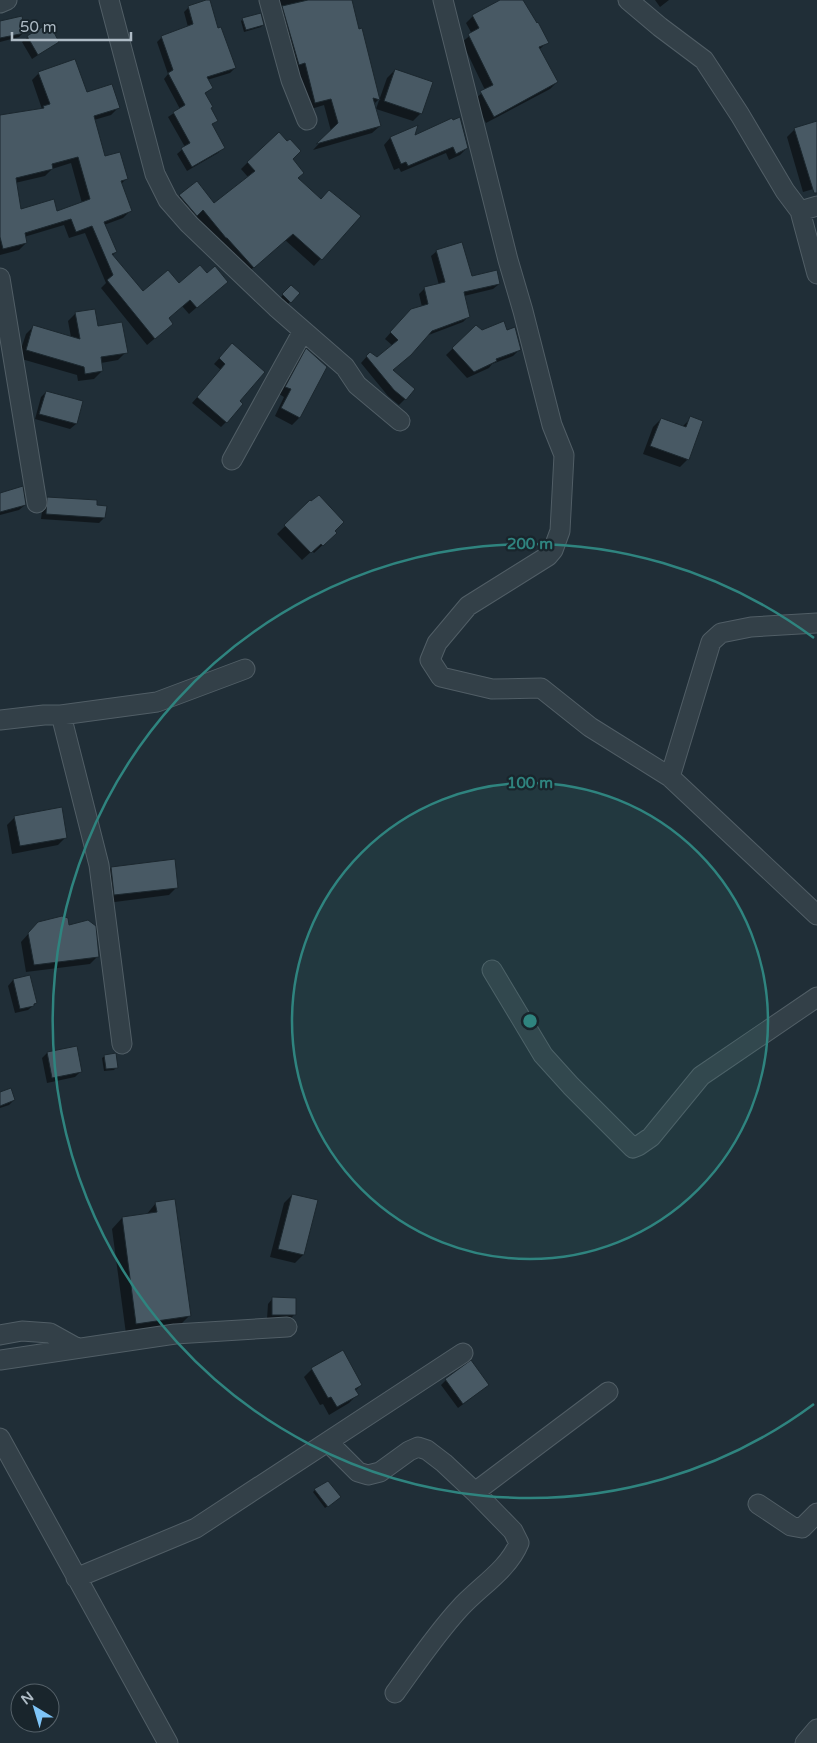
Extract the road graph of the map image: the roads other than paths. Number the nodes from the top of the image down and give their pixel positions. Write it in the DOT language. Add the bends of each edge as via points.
graph roads {
  1 [pos="7,0"];
  2 [pos="109,0"];
  3 [pos="269,0"];
  4 [pos="442,0"];
  5 [pos="628,0"];
  6 [pos="0,3"];
  7 [pos="307,120"];
  8 [pos="809,208"];
  9 [pos="817,274"];
  10 [pos="0,278"];
  11 [pos="303,331"];
  12 [pos="400,422"];
  13 [pos="232,460"];
  14 [pos="37,503"];
  15 [pos="817,623"];
  16 [pos="245,669"];
  17 [pos="60,715"];
  18 [pos="0,720"];
  19 [pos="670,777"];
  20 [pos="816,911"];
  21 [pos="492,970"];
  22 [pos="817,997"];
  23 [pos="122,1044"];
  24 [pos="287,1327"];
  25 [pos="0,1335"];
  26 [pos="77,1348"];
  27 [pos="462,1353"];
  28 [pos="0,1360"];
  29 [pos="608,1392"];
  30 [pos="0,1438"];
  31 [pos="328,1443"];
  32 [pos="475,1492"];
  33 [pos="758,1504"];
  34 [pos="817,1513"];
  35 [pos="76,1578"];
  36 [pos="394,1693"];
  37 [pos="817,1729"];
  38 [pos="168,1743"];
  39 [pos="805,1743"];
  1 -- 6 [label="street"];
  2 -- 11 [label="street" via="155,174 168,200 189,224"];
  3 -- 7 [label="street" via="291,80"];
  4 -- 19 [label="street" via="552,425 564,455 560,531 553,550 468,606 437,643 430,660 441,677 492,688 541,688 590,726"];
  5 -- 8 [label="street" via="704,60 785,191"];
  8 -- 9 [label="street"];
  10 -- 14 [label="street"];
  11 -- 12 [label="street"];
  11 -- 13 [label="street"];
  15 -- 19 [label="street" via="744,628 721,633 711,642"];
  16 -- 17 [label="street" via="157,702"];
  17 -- 18 [label="street"];
  17 -- 23 [label="street" via="99,866"];
  19 -- 20 [label="street"];
  21 -- 22 [label="street" via="543,1055 633,1148 652,1137 701,1076"];
  24 -- 26 [label="street" via="175,1334"];
  25 -- 26 [label="street" via="22,1331 50,1333"];
  26 -- 28 [label="street"];
  27 -- 31 [label="street"];
  29 -- 32 [label="street"];
  30 -- 35 [label="street"];
  31 -- 32 [label="street" via="358,1472 368,1475 380,1472 418,1447 444,1463"];
  31 -- 35 [label="street" via="196,1528"];
  32 -- 36 [label="street" via="513,1531 519,1543 514,1555 442,1628"];
  33 -- 34 [label="street" via="791,1526 802,1528"];
  35 -- 38 [label="street"];
  37 -- 39 [label="street"];
}
